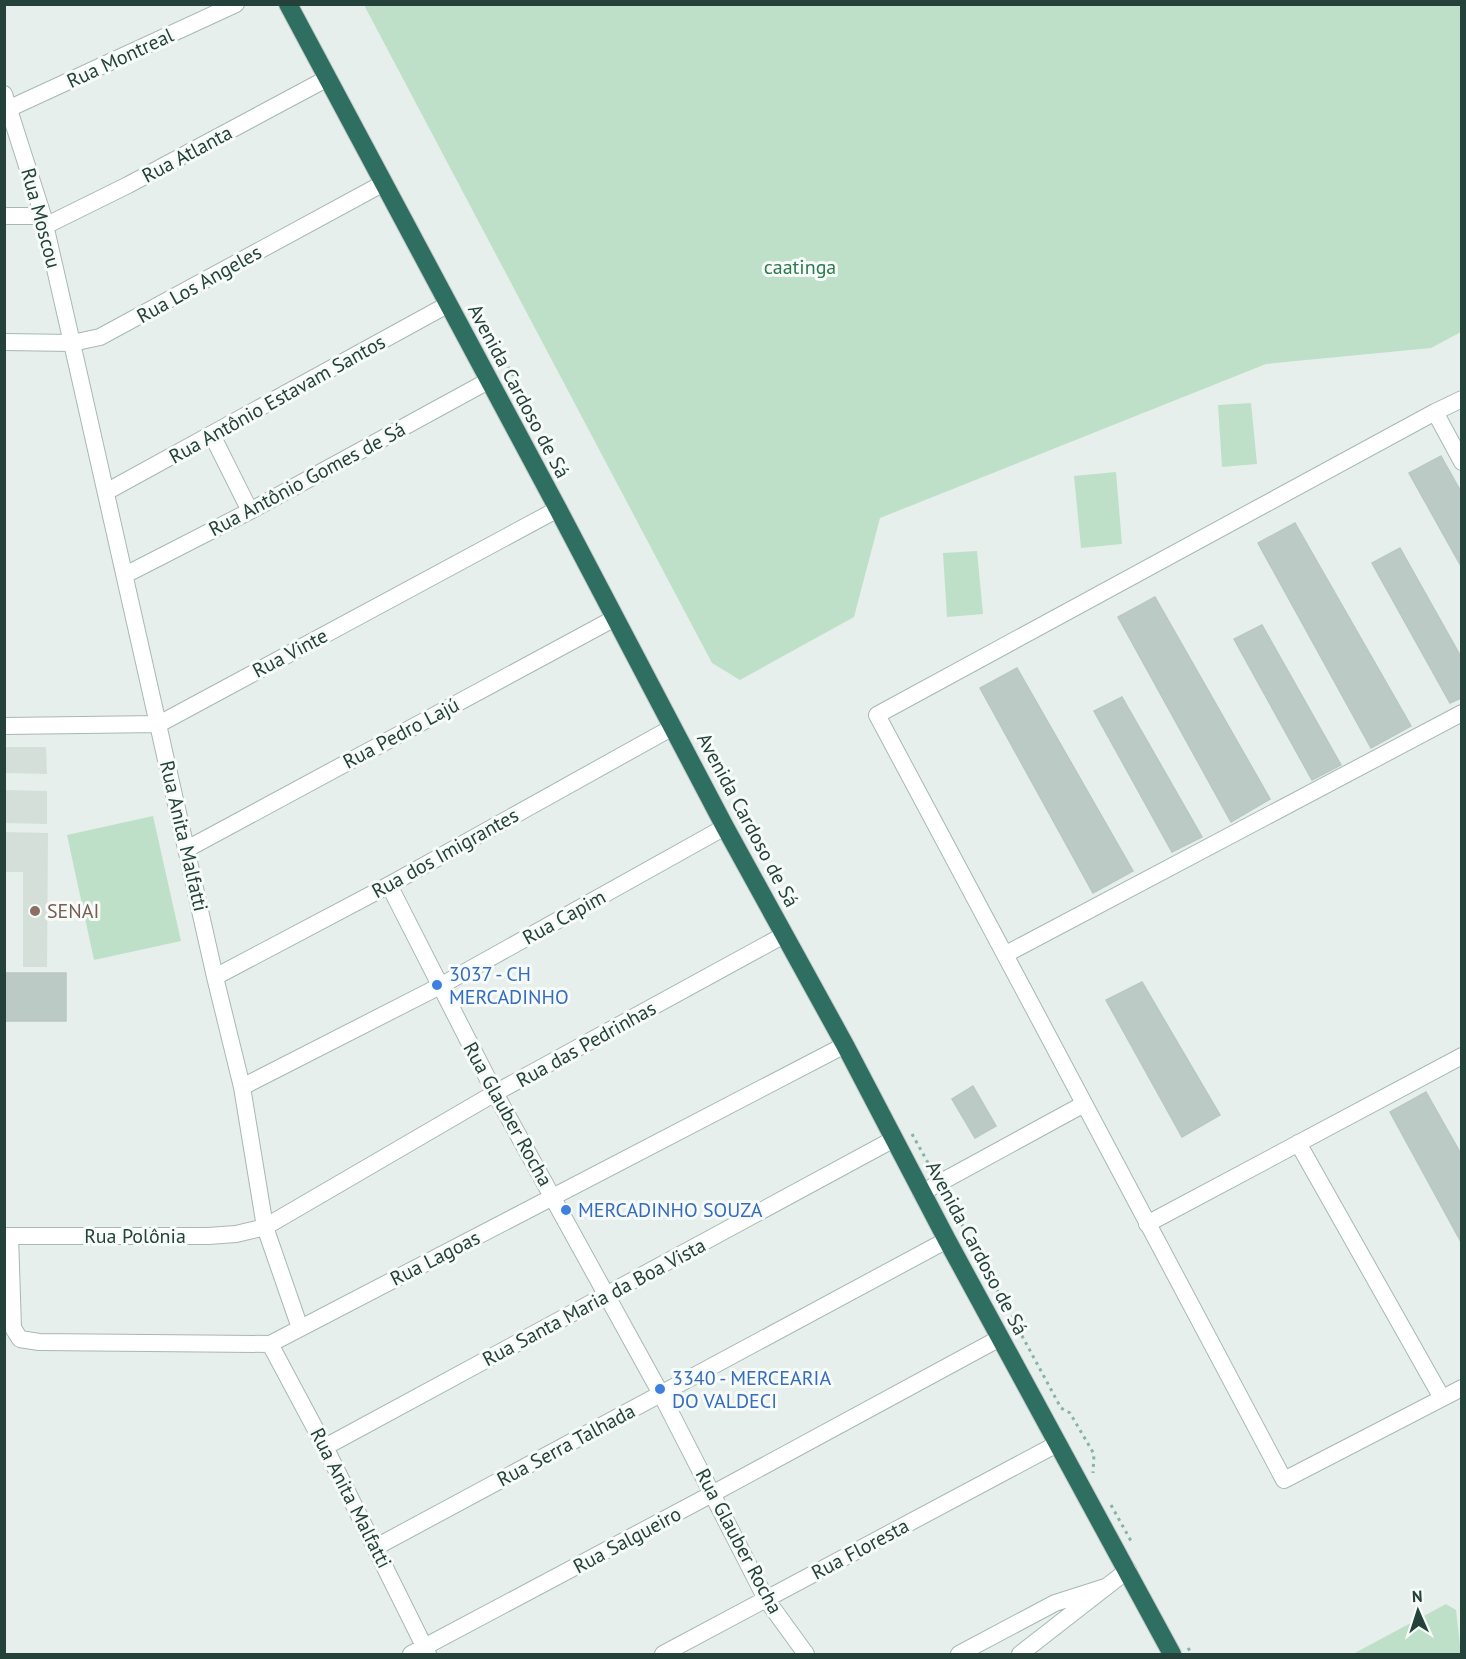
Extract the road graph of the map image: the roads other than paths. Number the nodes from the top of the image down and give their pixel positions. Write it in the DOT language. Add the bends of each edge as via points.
graph roads {
  1 [pos="236,4"];
  2 [pos="288,4"];
  3 [pos="326,80"];
  4 [pos="6,104"];
  5 [pos="382,184"];
  6 [pos="4,216"];
  7 [pos="44,221"];
  8 [pos="447,305"];
  9 [pos="4,342"];
  10 [pos="72,343"];
  11 [pos="488,381"];
  12 [pos="1461,399"];
  13 [pos="1435,412"];
  14 [pos="212,435"];
  15 [pos="1461,462"];
  16 [pos="106,492"];
  17 [pos="558,509"];
  18 [pos="250,511"];
  19 [pos="124,575"];
  20 [pos="615,618"];
  21 [pos="1461,713"];
  22 [pos="159,724"];
  23 [pos="4,726"];
  24 [pos="673,727"];
  25 [pos="725,827"];
  26 [pos="187,849"];
  27 [pos="389,885"];
  28 [pos="784,935"];
  29 [pos="1006,954"];
  30 [pos="215,977"];
  31 [pos="440,986"];
  32 [pos="845,1045"];
  33 [pos="1461,1056"];
  34 [pos="242,1087"];
  35 [pos="495,1093"];
  36 [pos="1084,1104"];
  37 [pos="902,1134"];
  38 [pos="1298,1143"];
  39 [pos="921,1193"];
  40 [pos="553,1197"];
  41 [pos="1147,1224"];
  42 [pos="265,1227"];
  43 [pos="7,1236"];
  44 [pos="946,1240"];
  45 [pos="606,1296"];
  46 [pos="300,1328"];
  47 [pos="1000,1338"];
  48 [pos="270,1344"];
  49 [pos="1461,1388"];
  50 [pos="661,1394"];
  51 [pos="1442,1398"];
  52 [pos="1058,1444"];
  53 [pos="325,1446"];
  54 [pos="712,1494"];
  55 [pos="376,1547"];
  56 [pos="1128,1570"];
  57 [pos="1105,1587"];
  58 [pos="766,1599"];
  59 [pos="1179,1649"];
  60 [pos="421,1652"];
  61 [pos="663,1654"];
  62 [pos="806,1654"];
  63 [pos="959,1654"];
  64 [pos="1020,1654"];
  1 -- 4 [label="street, Rua Montreal"];
  2 -- 3 [label="highway, Avenida Cardoso de Sá"];
  3 -- 5 [label="highway, Avenida Cardoso de Sá"];
  3 -- 7 [label="street, Rua Atlanta" via="128,185"];
  4 -- 7 [label="street, Rua Moscou"];
  5 -- 8 [label="highway, Avenida Cardoso de Sá"];
  5 -- 10 [label="street, Rua Los Angeles" via="110,332"];
  6 -- 7 [label="street, Rua Atlanta"];
  7 -- 10 [label="street, Rua Moscou"];
  8 -- 11 [label="highway, Avenida Cardoso de Sá"];
  8 -- 14 [label="street, Rua Antônio Estavam Santos"];
  9 -- 10 [label="street, Rua Los Angeles"];
  10 -- 16 [label="street, Rua Anita Malfatti"];
  11 -- 17 [label="highway, Avenida Cardoso de Sá"];
  11 -- 18 [label="street, Rua Antônio Gomes de Sá"];
  12 -- 13 [label="street"];
  13 -- 15 [label="street"];
  13 -- 29 [label="street" via="877,715"];
  14 -- 16 [label="street, Rua Antônio Estavam Santos"];
  14 -- 18 [label="street"];
  16 -- 19 [label="street, Rua Anita Malfatti"];
  17 -- 20 [label="highway, Avenida Cardoso de Sá"];
  17 -- 22 [label="street, Rua Vinte"];
  18 -- 19 [label="street, Rua Antônio Gomes de Sá"];
  19 -- 22 [label="street, Rua Anita Malfatti"];
  20 -- 24 [label="highway, Avenida Cardoso de Sá"];
  20 -- 26 [label="street, Rua Pedro Lajú"];
  21 -- 29 [label="street"];
  22 -- 23 [label="street, Rua Vinte"];
  22 -- 26 [label="street, Rua Anita Malfatti"];
  24 -- 25 [label="highway, Avenida Cardoso de Sá"];
  24 -- 27 [label="street, Rua dos Imigrantes"];
  25 -- 28 [label="highway, Avenida Cardoso de Sá"];
  25 -- 31 [label="street, Rua Capim"];
  26 -- 30 [label="street, Rua Anita Malfatti"];
  27 -- 30 [label="street, Rua dos Imigrantes"];
  27 -- 31 [label="street, Rua Glauber Rocha"];
  28 -- 32 [label="highway, Avenida Cardoso de Sá"];
  28 -- 35 [label="street, Rua das Pedrinhas"];
  29 -- 36 [label="street"];
  30 -- 34 [label="street, Rua Anita Malfatti"];
  31 -- 34 [label="street, Rua Capim"];
  31 -- 35 [label="street, Rua Glauber Rocha"];
  32 -- 37 [label="highway, Avenida Cardoso de Sá"];
  32 -- 40 [label="street, Rua Lagoas"];
  33 -- 38 [label="street"];
  34 -- 42 [label="street, Rua Anita Malfatti"];
  35 -- 40 [label="street, Rua Glauber Rocha"];
  35 -- 42 [label="street, Rua das Pedrinhas"];
  36 -- 39 [label="street"];
  36 -- 41 [label="street"];
  37 -- 39 [label="highway, Avenida Cardoso de Sá"];
  37 -- 45 [label="street, Rua Santa Maria da Boa Vista"];
  38 -- 41 [label="street"];
  38 -- 51 [label="street"];
  39 -- 44 [label="highway, Avenida Cardoso de Sá"];
  40 -- 45 [label="street, Rua Glauber Rocha"];
  40 -- 46 [label="street, Rua Lagoas"];
  41 -- 51 [label="street" via="1284,1480"];
  42 -- 43 [label="street, Rua Polônia" via="208,1236"];
  42 -- 46 [label="street, Rua Anita Malfatti"];
  43 -- 48 [label="street, Rua Lagoas" via="13,1328 20,1339"];
  44 -- 47 [label="highway, Avenida Cardoso de Sá"];
  44 -- 50 [label="street, Rua Serra Talhada"];
  45 -- 50 [label="street, Rua Glauber Rocha"];
  45 -- 53 [label="street, Rua Santa Maria da Boa Vista"];
  46 -- 48 [label="street, Rua Lagoas"];
  47 -- 52 [label="highway, Avenida Cardoso de Sá"];
  47 -- 54 [label="street, Rua Salgueiro"];
  48 -- 53 [label="street, Rua Anita Malfatti"];
  49 -- 51 [label="street"];
  50 -- 54 [label="street, Rua Glauber Rocha"];
  50 -- 55 [label="street, Rua Serra Talhada"];
  52 -- 56 [label="highway, Avenida Cardoso de Sá"];
  52 -- 58 [label="street, Rua Floresta"];
  53 -- 55 [label="street, Rua Anita Malfatti"];
  54 -- 58 [label="street, Rua Glauber Rocha"];
  54 -- 60 [label="street, Rua Salgueiro"];
  55 -- 60 [label="street, Rua Anita Malfatti"];
  56 -- 57 [label="street"];
  56 -- 59 [label="highway, Avenida Cardoso de Sá"];
  57 -- 63 [label="street" via="1055,1603"];
  57 -- 64 [label="street"];
  58 -- 61 [label="street, Rua Floresta"];
  58 -- 62 [label="street, Rua Glauber Rocha"];
}
